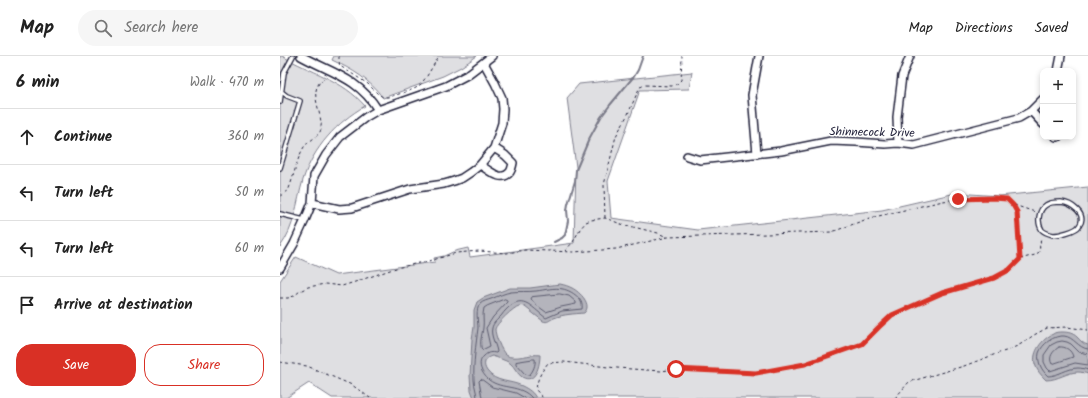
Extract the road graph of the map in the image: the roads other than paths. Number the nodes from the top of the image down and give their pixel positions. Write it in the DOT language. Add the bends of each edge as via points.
graph roads {
  1 [pos="293,56"];
  2 [pos="301,56"];
  3 [pos="492,56"];
  4 [pos="760,56"];
  5 [pos="910,56"];
  6 [pos="1062,56"];
  7 [pos="484,63"];
  8 [pos="1059,68"];
  9 [pos="282,73"];
  10 [pos="281,92"];
  11 [pos="280,102"];
  12 [pos="1040,102"];
  13 [pos="378,110"];
  14 [pos="1031,111"];
  15 [pos="1040,121"];
  16 [pos="898,143"];
  17 [pos="494,148"];
  18 [pos="757,154"];
  19 [pos="686,156"];
  20 [pos="480,165"];
  21 [pos="280,168"];
  22 [pos="312,203"];
  23 [pos="280,214"];
  24 [pos="1088,218"];
  25 [pos="1082,219"];
  26 [pos="305,220"];
  27 [pos="280,268"];
  1 -- 9 [label="lane"];
  2 -- 13 [label="street" via="350,80"];
  3 -- 7 [label="street"];
  4 -- 18 [label="street" via="752,95"];
  5 -- 16 [label="street" via="902,76 897,117"];
  6 -- 8 [label="street"];
  7 -- 13 [label="street" via="446,86"];
  7 -- 17 [label="street" via="502,98 502,123"];
  9 -- 10 [label="lane"];
  10 -- 11 [label="lane"];
  10 -- 21 [label="lane" via="300,100"];
  12 -- 14 [label="street, Shinnecock Drive"];
  13 -- 22 [label="street" via="340,137 326,155 314,176"];
  14 -- 15 [label="street"];
  14 -- 16 [label="street, Shinnecock Drive" via="1019,118 914,145"];
  16 -- 18 [label="street, Shinnecock Drive" via="831,141"];
  17 -- 20 [label="street"];
  17 -- 20 [label="street" via="512,163 512,169 508,174 503,177 497,176"];
  18 -- 19 [label="street, Shinnecock Drive" via="700,160"];
  20 -- 22 [label="street" via="454,181 410,189 352,208 339,209"];
  22 -- 26 [label="street"];
  23 -- 26 [label="lane"];
  24 -- 25 [label="lane"];
  25 -- 25 [label="lane" via="1073,206 1061,202 1046,204 1039,215 1039,222 1044,231 1053,234 1074,230"];
  26 -- 27 [label="street"];
}
